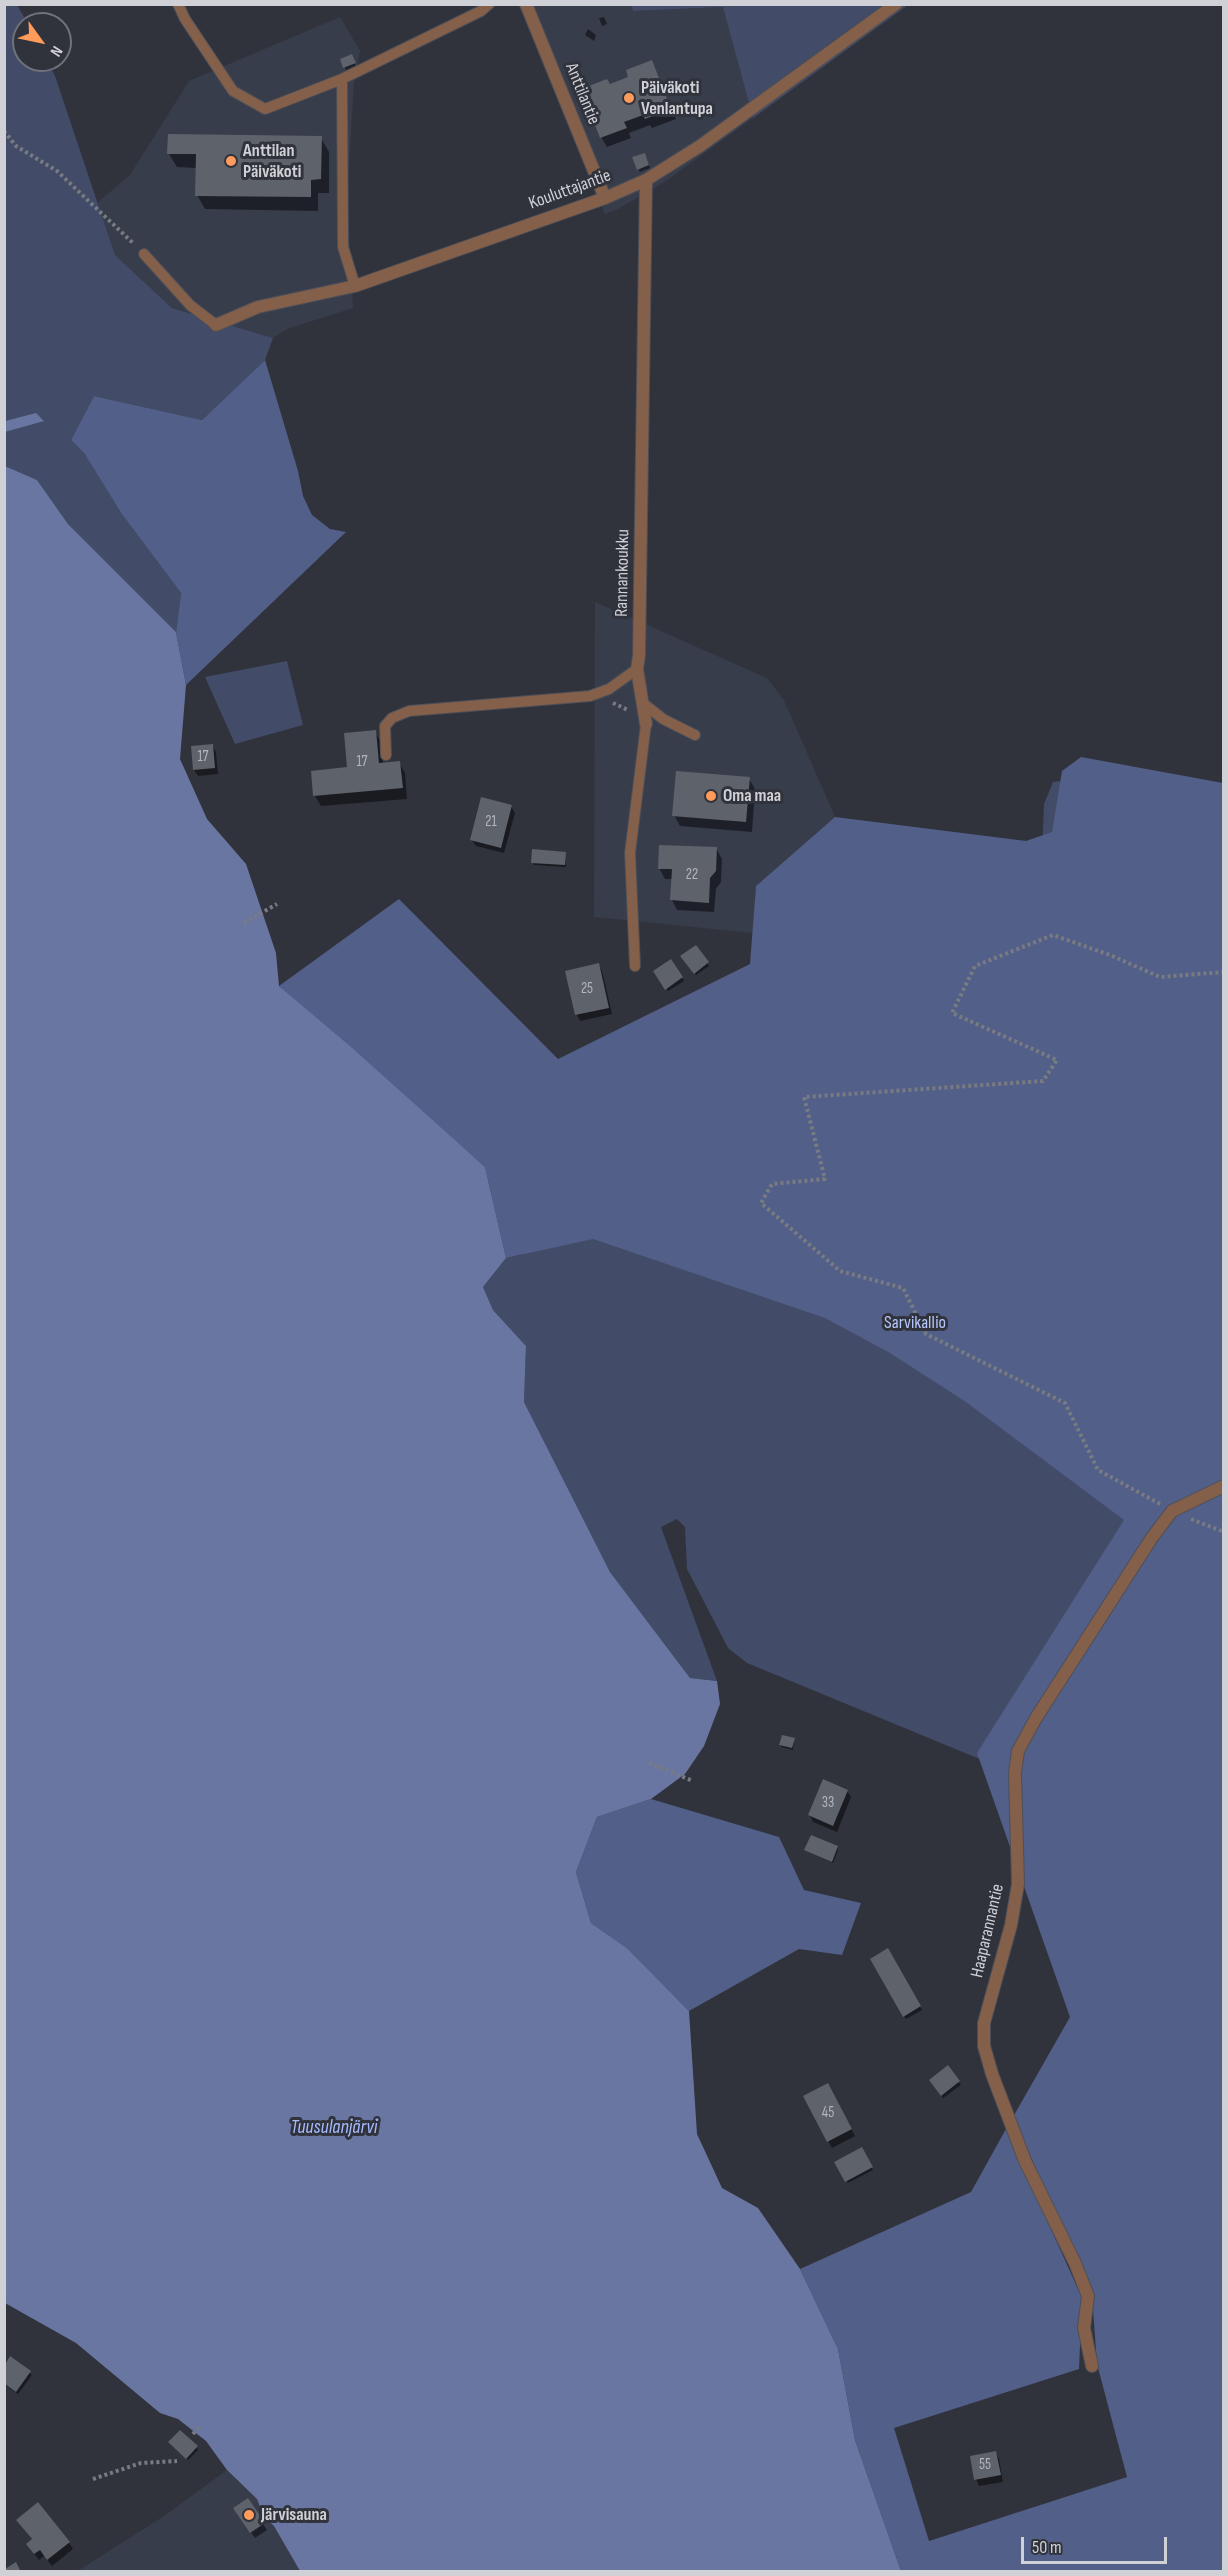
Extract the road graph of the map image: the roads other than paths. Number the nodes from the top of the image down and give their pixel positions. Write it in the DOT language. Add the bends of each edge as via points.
graph roads {
  1 [pos="178,4"];
  2 [pos="489,4"];
  3 [pos="526,4"];
  4 [pos="896,4"];
  5 [pos="342,79"];
  6 [pos="646,180"];
  7 [pos="606,198"];
  8 [pos="144,254"];
  9 [pos="355,286"];
  10 [pos="216,325"];
  11 [pos="637,669"];
  12 [pos="644,704"];
  13 [pos="646,724"];
  14 [pos="695,735"];
  15 [pos="386,755"];
  16 [pos="634,966"];
  17 [pos="1224,1486"];
  18 [pos="1092,2366"];
  1 -- 5 [label="lane" via="232,91 265,109"];
  2 -- 5 [label="lane"];
  3 -- 7 [label="street, Anttilantie"];
  4 -- 6 [label="street, Kouluttajantie" via="700,146"];
  5 -- 9 [label="lane" via="343,247"];
  6 -- 7 [label="street, Kouluttajantie"];
  6 -- 11 [label="street, Rannankoukku"];
  7 -- 9 [label="street, Kouluttajantie"];
  8 -- 10 [label="lane" via="190,305"];
  9 -- 10 [label="street, Kouluttajantie" via="258,307"];
  11 -- 12 [label="street, Rannankoukku"];
  11 -- 15 [label="lane" via="609,689 590,696 408,711 385,726"];
  12 -- 13 [label="street, Rannankoukku"];
  12 -- 14 [label="lane" via="663,720"];
  13 -- 16 [label="lane, Rannankoukku" via="630,853"];
  17 -- 18 [label="street, Haaparannantie" via="1172,1511 1150,1539 1018,1751 1018,1884 984,2023 984,2046 1025,2160 1088,2296 1084,2328"];
}
